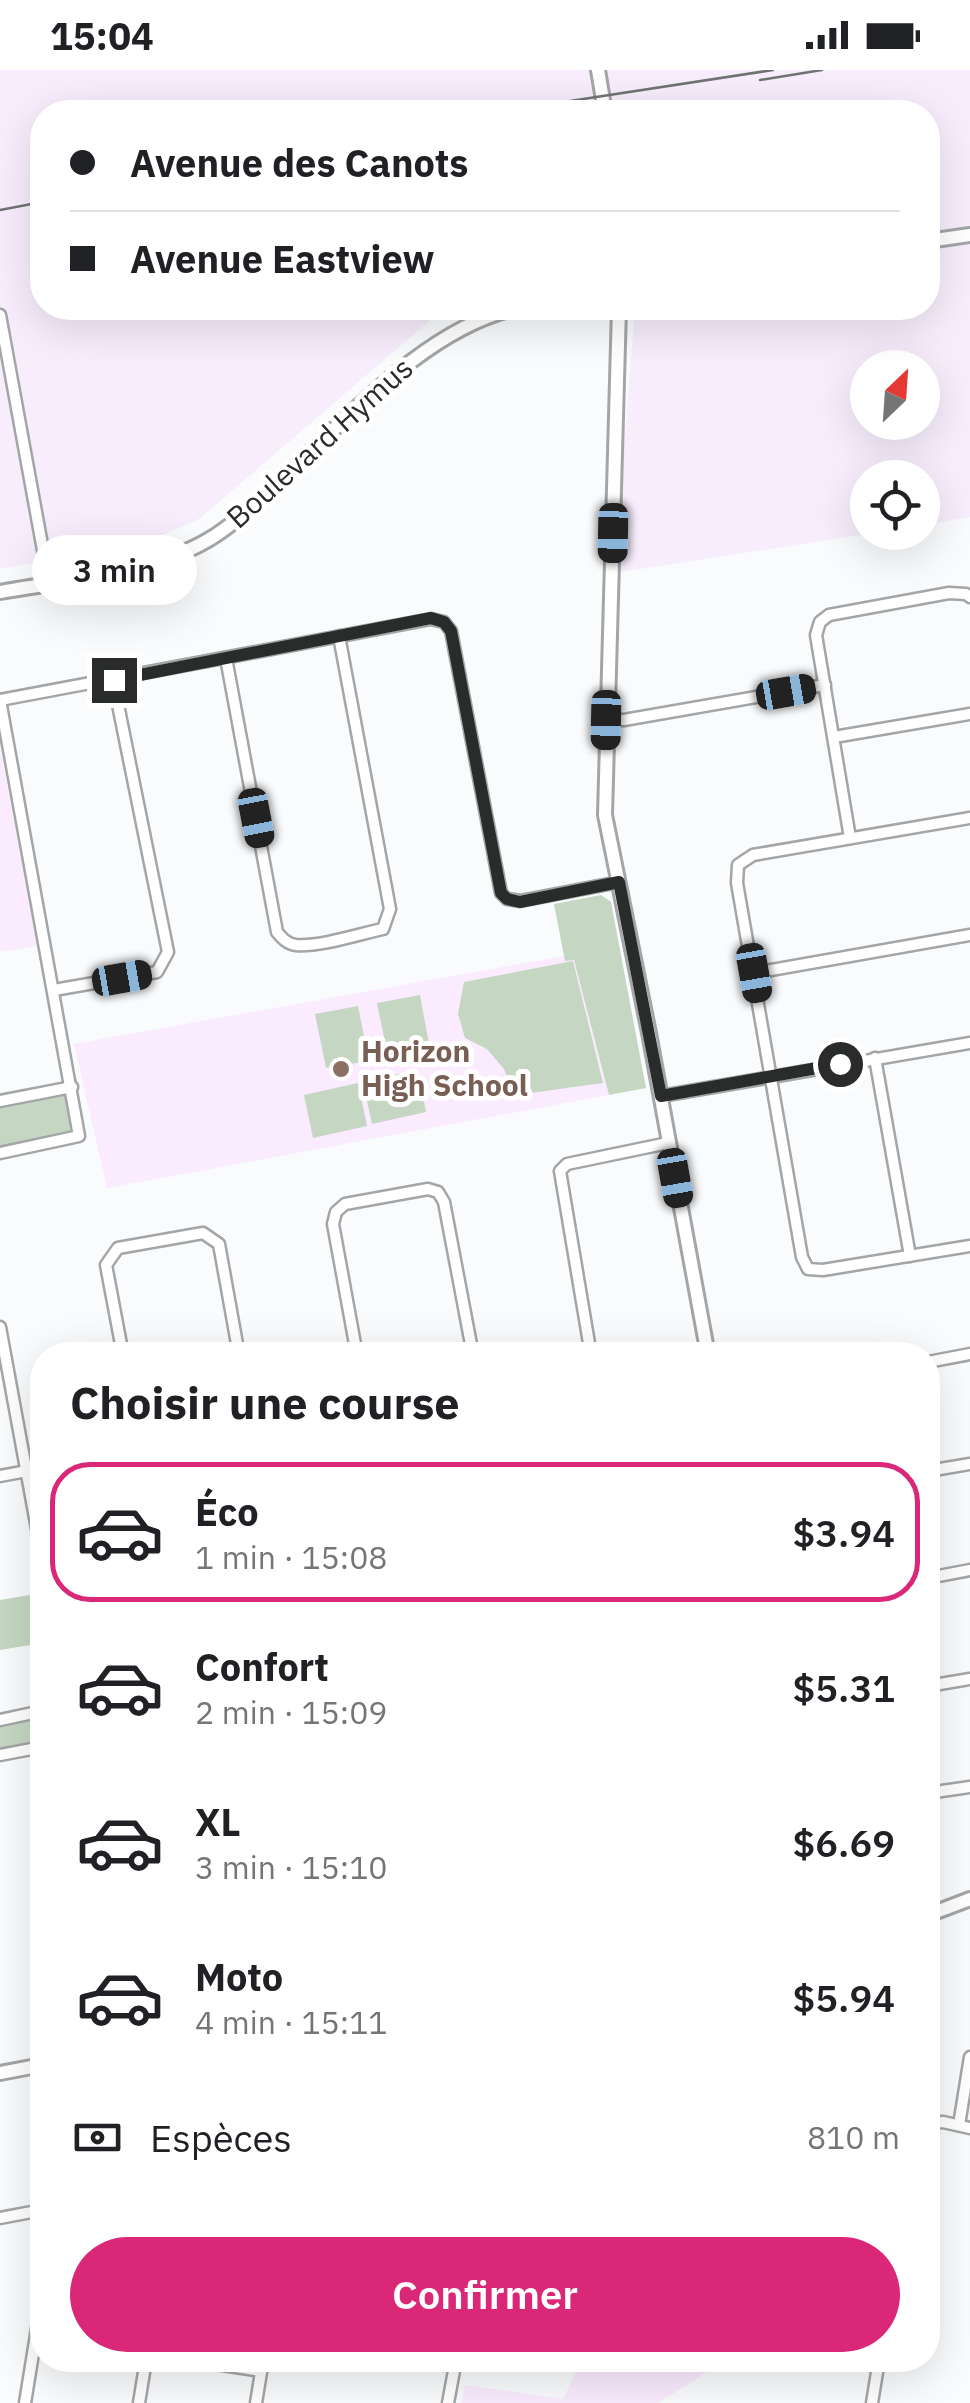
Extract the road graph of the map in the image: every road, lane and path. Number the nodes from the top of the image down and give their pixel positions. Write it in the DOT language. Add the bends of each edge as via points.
graph roads {
  1 [pos="598,70"];
  2 [pos="603,100"];
  3 [pos="970,235"];
  4 [pos="940,240"];
  5 [pos="0,315"];
  6 [pos="476,320"];
  7 [pos="619,320"];
  8 [pos="49,583"];
  9 [pos="0,592"];
  10 [pos="970,597"];
  11 [pos="339,636"];
  12 [pos="226,658"];
  13 [pos="114,680"];
  14 [pos="824,685"];
  15 [pos="0,700"];
  16 [pos="970,714"];
  17 [pos="606,720"];
  18 [pos="834,736"];
  19 [pos="970,818"];
  20 [pos="850,838"];
  21 [pos="619,882"];
  22 [pos="970,936"];
  23 [pos="754,973"];
  24 [pos="54,990"];
  25 [pos="970,1043"];
  26 [pos="875,1058"];
  27 [pos="772,1076"];
  28 [pos="72,1087"];
  29 [pos="661,1096"];
  30 [pos="0,1101"];
  31 [pos="668,1142"];
  32 [pos="0,1152"];
  33 [pos="970,1246"];
  34 [pos="910,1256"];
  35 [pos="0,1327"];
  36 [pos="121,1342"];
  37 [pos="237,1342"];
  38 [pos="355,1342"];
  39 [pos="471,1342"];
  40 [pos="589,1342"];
  41 [pos="706,1342"];
  42 [pos="970,1354"];
  43 [pos="940,1360"];
  44 [pos="970,1464"];
  45 [pos="940,1469"];
  46 [pos="26,1471"];
  47 [pos="0,1476"];
  48 [pos="30,1492"];
  49 [pos="970,1570"];
  50 [pos="940,1576"];
  51 [pos="970,1678"];
  52 [pos="940,1684"];
  53 [pos="30,1714"];
  54 [pos="0,1720"];
  55 [pos="30,1749"];
  56 [pos="0,1754"];
  57 [pos="970,1786"];
  58 [pos="940,1791"];
  59 [pos="970,1898"];
  60 [pos="940,1910"];
  61 [pos="970,2057"];
  62 [pos="30,2068"];
  63 [pos="0,2074"];
  64 [pos="964,2126"];
  65 [pos="30,2212"];
  66 [pos="0,2218"];
  67 [pos="30,2372"];
  68 [pos="144,2372"];
  69 [pos="261,2372"];
  70 [pos="454,2372"];
  71 [pos="878,2372"];
  72 [pos="25,2403"];
  73 [pos="138,2403"];
  74 [pos="256,2403"];
  75 [pos="448,2403"];
  76 [pos="872,2403"];
  1 -- 2 [label="street"];
  3 -- 4 [label="street"];
  5 -- 8 [label="street"];
  6 -- 8 [label="street, Boulevard Hymus" via="431,345 210,538 159,561"];
  7 -- 17 [label="street"];
  8 -- 9 [label="street, Boulevard Hymus"];
  10 -- 14 [label="street" via="950,593 829,615 816,635"];
  11 -- 12 [label="street"];
  11 -- 12 [label="street" via="390,909 383,929 346,937 295,945 277,932"];
  11 -- 21 [label="street" via="431,618 451,631 507,899"];
  12 -- 13 [label="street"];
  13 -- 15 [label="street"];
  13 -- 24 [label="street" via="168,952 157,972"];
  14 -- 17 [label="street"];
  14 -- 18 [label="street"];
  15 -- 24 [label="street"];
  16 -- 18 [label="street"];
  17 -- 21 [label="street" via="605,814"];
  18 -- 20 [label="street"];
  19 -- 20 [label="street"];
  20 -- 23 [label="street" via="753,855 738,866"];
  21 -- 29 [label="street"];
  22 -- 23 [label="street"];
  23 -- 27 [label="street"];
  24 -- 28 [label="street"];
  25 -- 26 [label="street"];
  26 -- 27 [label="street"];
  26 -- 34 [label="street"];
  27 -- 29 [label="street"];
  27 -- 34 [label="street" via="808,1269"];
  28 -- 30 [label="street"];
  28 -- 32 [label="street" via="79,1136"];
  29 -- 31 [label="street"];
  31 -- 40 [label="street" via="560,1171"];
  31 -- 41 [label="street"];
  33 -- 34 [label="street"];
  35 -- 46 [label="street"];
  36 -- 37 [label="street" via="106,1264 111,1255 118,1248 203,1233 218,1244"];
  38 -- 39 [label="street" via="336,1212 346,1204 428,1189 444,1202"];
  42 -- 43 [label="street"];
  44 -- 45 [label="street"];
  46 -- 47 [label="street"];
  46 -- 48 [label="street"];
  49 -- 50 [label="street"];
  51 -- 52 [label="street"];
  53 -- 54 [label="street"];
  55 -- 56 [label="street"];
  57 -- 58 [label="street"];
  59 -- 60 [label="street"];
  61 -- 64 [label="street"];
  62 -- 63 [label="street"];
  65 -- 66 [label="street"];
  67 -- 72 [label="street"];
  68 -- 73 [label="street"];
  69 -- 74 [label="street"];
  70 -- 75 [label="street"];
  71 -- 76 [label="street"];
}
